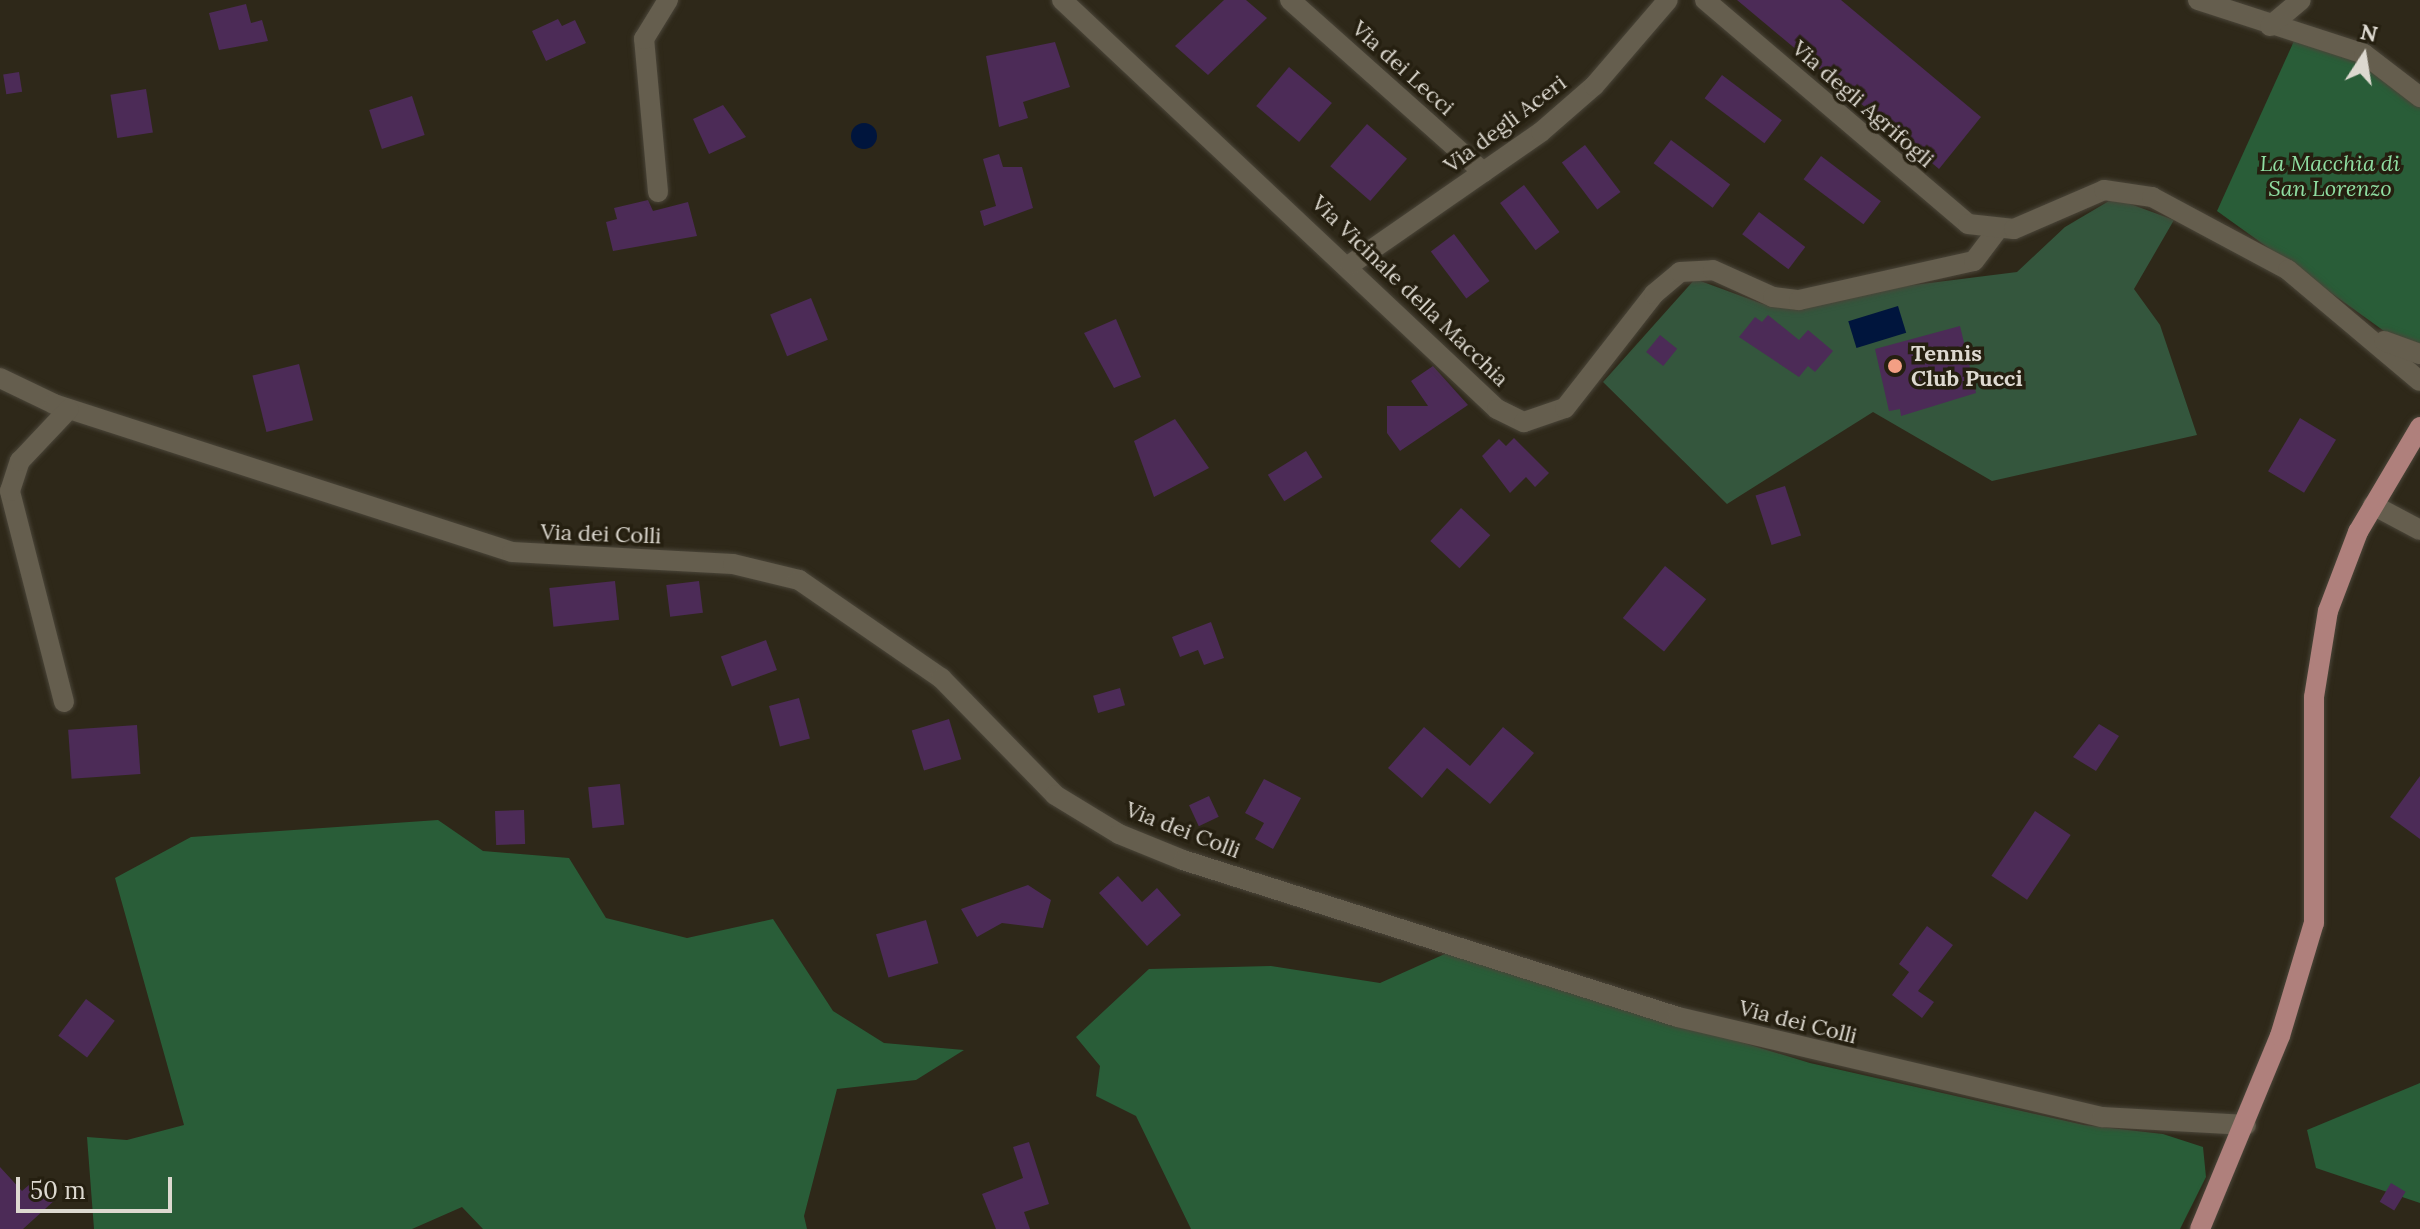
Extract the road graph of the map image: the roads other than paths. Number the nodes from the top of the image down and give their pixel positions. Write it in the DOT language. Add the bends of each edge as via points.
graph roads {
  1 [pos="668,0"];
  2 [pos="1062,0"];
  3 [pos="1290,0"];
  4 [pos="1668,0"];
  5 [pos="1705,0"];
  6 [pos="2198,0"];
  7 [pos="2301,0"];
  8 [pos="2270,26"];
  9 [pos="2420,97"];
  10 [pos="1483,172"];
  11 [pos="658,192"];
  12 [pos="1996,232"];
  13 [pos="1351,264"];
  14 [pos="2373,337"];
  15 [pos="2420,354"];
  16 [pos="0,378"];
  17 [pos="2420,381"];
  18 [pos="69,409"];
  19 [pos="2420,427"];
  20 [pos="2373,505"];
  21 [pos="2420,530"];
  22 [pos="64,702"];
  23 [pos="2246,1125"];
  24 [pos="2200,1229"];
  1 -- 11 [label="street" via="644,39"];
  2 -- 13 [label="street, Via Vicinale della Macchia"];
  3 -- 10 [label="street, Via dei Lecci"];
  4 -- 10 [label="street, Via degli Aceri" via="1594,86"];
  5 -- 12 [label="street, Via degli Agrifogli" via="1960,218"];
  6 -- 8 [label="street"];
  7 -- 8 [label="street"];
  8 -- 9 [label="street" via="2372,58"];
  10 -- 13 [label="street, Via degli Aceri"];
  12 -- 13 [label="street, Via Vicinale della Macchia" via="1974,261 1799,300 1773,297 1713,270 1680,272 1654,294 1565,408 1531,423 1497,409"];
  12 -- 14 [label="street" via="2093,192 2142,194 2242,241"];
  14 -- 15 [label="street"];
  14 -- 17 [label="street"];
  16 -- 18 [label="street, Via dei Colli"];
  18 -- 22 [label="street" via="20,461 10,491"];
  18 -- 23 [label="street, Via dei Colli" via="512,552 733,564 799,580 941,678 1055,795 1119,834 1183,860 1678,1017 2093,1116"];
  19 -- 20 [label="main road"];
  20 -- 21 [label="street"];
  20 -- 23 [label="main road" via="2336,585 2318,663 2320,870 2313,931"];
  23 -- 24 [label="main road"];
}
